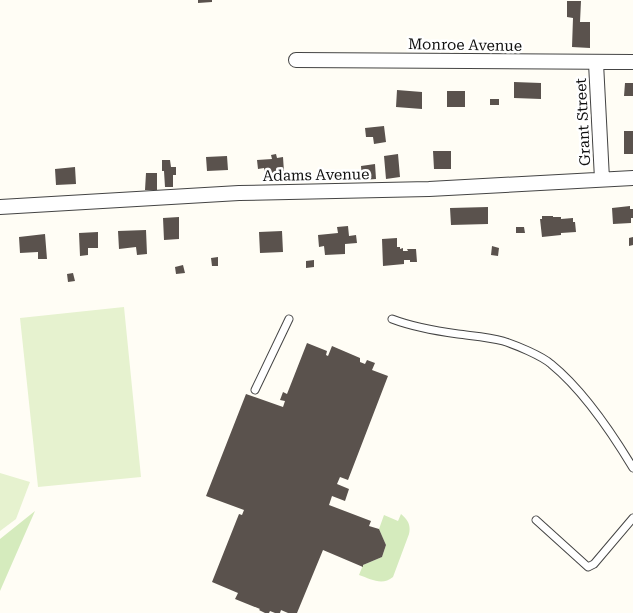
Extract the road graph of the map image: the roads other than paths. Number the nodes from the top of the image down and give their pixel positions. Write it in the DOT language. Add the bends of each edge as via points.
graph roads {
  1 [pos="296,60"];
  2 [pos="633,62"];
  3 [pos="596,63"];
  4 [pos="633,178"];
  5 [pos="602,180"];
  6 [pos="0,207"];
  7 [pos="289,319"];
  8 [pos="392,319"];
  9 [pos="255,390"];
  10 [pos="633,468"];
  11 [pos="633,518"];
  12 [pos="536,520"];
  1 -- 3 [label="street, Monroe Avenue"];
  2 -- 3 [label="street, Monroe Avenue"];
  3 -- 5 [label="street, Grant Street"];
  4 -- 5 [label="street, Adams Avenue"];
  5 -- 6 [label="street, Adams Avenue" via="429,189 239,193"];
  7 -- 9 [label="lane"];
  8 -- 10 [label="lane" via="419,328 503,341 550,362 584,398"];
  11 -- 12 [label="lane" via="594,564 588,566"];
}
